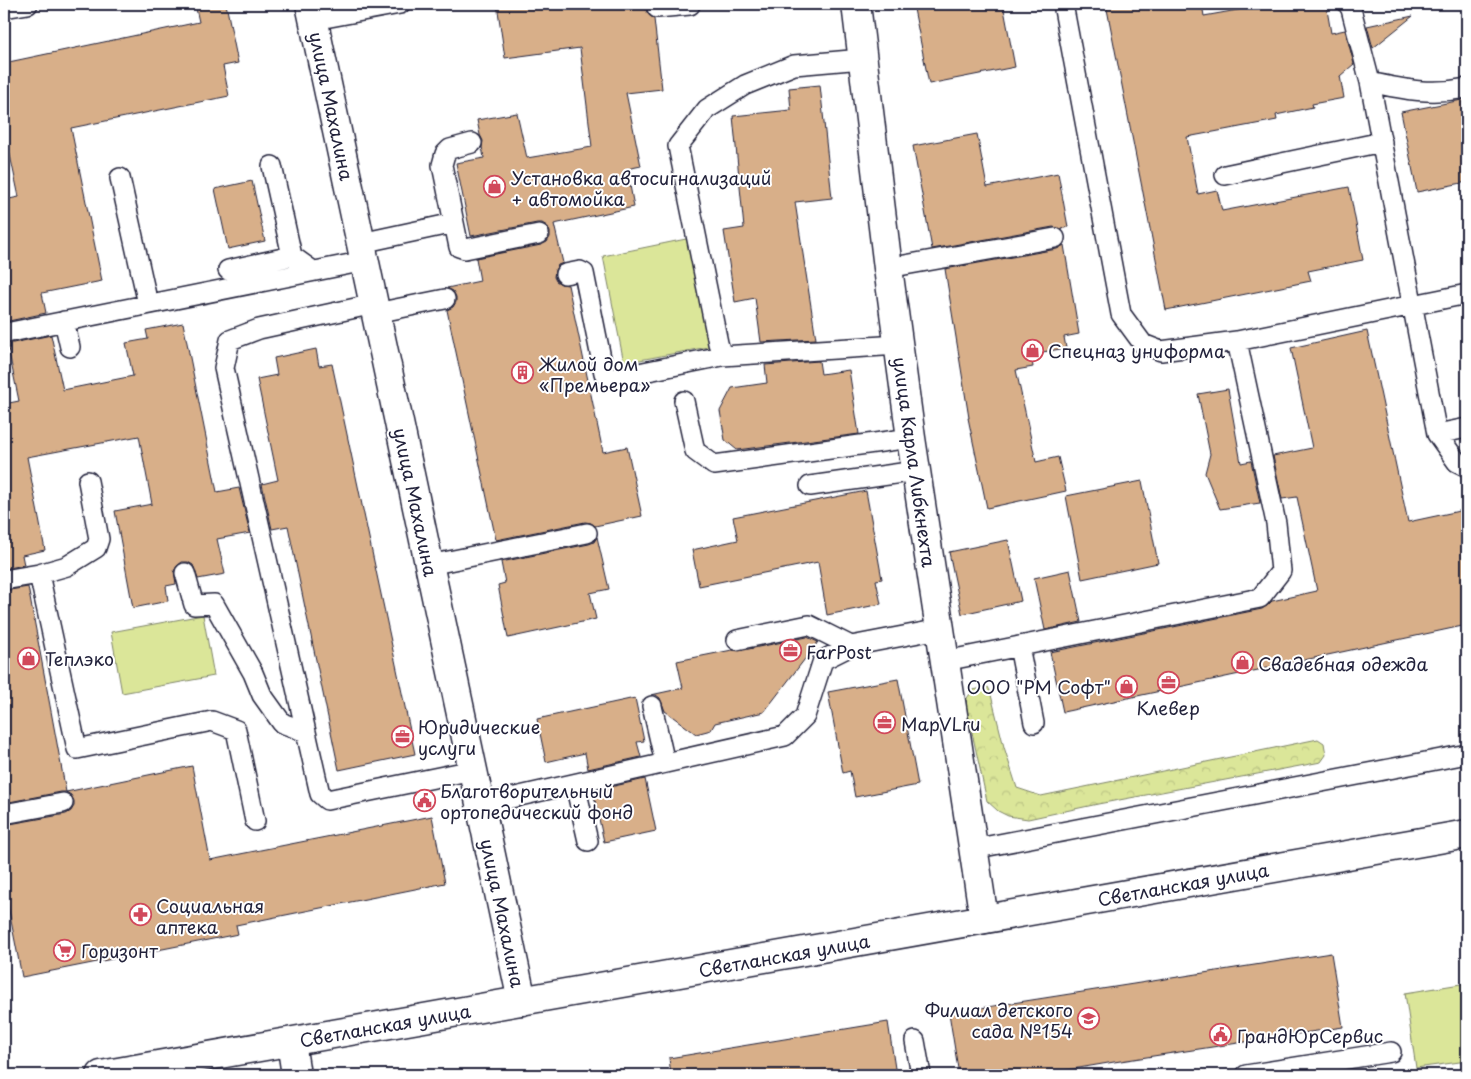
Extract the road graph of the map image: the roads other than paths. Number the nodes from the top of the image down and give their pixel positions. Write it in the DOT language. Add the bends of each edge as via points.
graph roads {
  1 [pos="28,4"];
  2 [pos="400,4"];
  3 [pos="693,4"];
  4 [pos="856,4"];
  5 [pos="1063,4"];
  6 [pos="1348,4"];
  7 [pos="4,8"];
  8 [pos="658,8"];
  9 [pos="312,12"];
  10 [pos="862,58"];
  11 [pos="1370,82"];
  12 [pos="1467,88"];
  13 [pos="1382,142"];
  14 [pos="472,144"];
  15 [pos="272,166"];
  16 [pos="1225,175"];
  17 [pos="120,178"];
  18 [pos="454,224"];
  19 [pos="539,234"];
  20 [pos="1055,238"];
  21 [pos="363,252"];
  22 [pos="292,256"];
  23 [pos="888,268"];
  24 [pos="228,270"];
  25 [pos="313,271"];
  26 [pos="565,274"];
  27 [pos="1467,294"];
  28 [pos="445,299"];
  29 [pos="148,304"];
  30 [pos="1413,305"];
  31 [pos="375,309"];
  32 [pos="64,321"];
  33 [pos="11,332"];
  34 [pos="1236,341"];
  35 [pos="899,345"];
  36 [pos="70,347"];
  37 [pos="722,356"];
  38 [pos="684,401"];
  39 [pos="1467,428"];
  40 [pos="1437,434"];
  41 [pos="911,438"];
  42 [pos="1467,467"];
  43 [pos="916,471"];
  44 [pos="88,481"];
  45 [pos="810,486"];
  46 [pos="587,533"];
  47 [pos="429,565"];
  48 [pos="185,573"];
  49 [pos="39,574"];
  50 [pos="4,580"];
  51 [pos="940,629"];
  52 [pos="737,640"];
  53 [pos="851,646"];
  54 [pos="1019,646"];
  55 [pos="945,660"];
  56 [pos="652,706"];
  57 [pos="1034,723"];
  58 [pos="306,732"];
  59 [pos="1467,754"];
  60 [pos="665,763"];
  61 [pos="472,770"];
  62 [pos="575,784"];
  63 [pos="63,803"];
  64 [pos="480,806"];
  65 [pos="4,814"];
  66 [pos="255,821"];
  67 [pos="1467,834"];
  68 [pos="588,841"];
  69 [pos="973,848"];
  70 [pos="984,919"];
  71 [pos="522,1001"];
  72 [pos="915,1041"];
  73 [pos="291,1042"];
  74 [pos="1392,1052"];
  75 [pos="100,1075"];
  76 [pos="296,1075"];
  77 [pos="920,1075"];
  78 [pos="1246,1075"];
  1 -- 7 [label="lane"];
  2 -- 9 [label="lane"];
  3 -- 8 [label="lane"];
  4 -- 10 [label="street, улица Карла Либкнехта"];
  5 -- 34 [label="lane" via="1121,314 1143,344 1161,351"];
  6 -- 11 [label="lane"];
  9 -- 21 [label="street, улица Махалина"];
  10 -- 23 [label="street, улица Карла Либкнехта"];
  10 -- 37 [label="lane" via="794,65 745,85 707,108 678,146"];
  11 -- 12 [label="lane" via="1426,92"];
  11 -- 13 [label="lane"];
  13 -- 16 [label="lane"];
  13 -- 30 [label="lane"];
  14 -- 18 [label="lane" via="450,149 442,165"];
  15 -- 22 [label="lane"];
  17 -- 29 [label="lane"];
  18 -- 19 [label="lane" via="459,246 465,249"];
  18 -- 21 [label="lane"];
  20 -- 23 [label="lane"];
  21 -- 25 [label="lane"];
  21 -- 31 [label="street, улица Махалина"];
  22 -- 24 [label="lane"];
  22 -- 25 [label="lane"];
  23 -- 35 [label="street, улица Карла Либкнехта"];
  25 -- 29 [label="lane"];
  26 -- 37 [label="lane" via="580,271 584,274 604,373 609,379"];
  27 -- 30 [label="lane"];
  28 -- 31 [label="lane"];
  29 -- 32 [label="lane"];
  30 -- 34 [label="lane"];
  30 -- 40 [label="lane"];
  31 -- 47 [label="street, улица Махалина"];
  31 -- 58 [label="lane" via="260,329 230,340 224,368"];
  32 -- 33 [label="lane"];
  32 -- 36 [label="lane"];
  34 -- 54 [label="lane" via="1276,523 1281,571 1260,598"];
  35 -- 37 [label="lane"];
  35 -- 41 [label="street, улица Карла Либкнехта"];
  38 -- 41 [label="lane" via="695,451 714,465"];
  39 -- 40 [label="lane"];
  40 -- 42 [label="lane" via="1456,462"];
  41 -- 43 [label="street, улица Карла Либкнехта"];
  43 -- 45 [label="lane"];
  43 -- 51 [label="street, улица Карла Либкнехта"];
  44 -- 49 [label="lane" via="100,539 96,548 67,566"];
  46 -- 47 [label="lane"];
  47 -- 61 [label="street, улица Махалина"];
  48 -- 58 [label="lane" via="194,605 214,604 262,695 282,723"];
  49 -- 50 [label="lane"];
  49 -- 66 [label="lane" via="77,754 212,721 236,730"];
  51 -- 53 [label="lane"];
  51 -- 55 [label="street, улица Карла Либкнехта"];
  52 -- 53 [label="lane" via="809,626"];
  53 -- 60 [label="lane" via="823,660 805,716 785,736"];
  54 -- 55 [label="lane"];
  54 -- 57 [label="lane"];
  55 -- 69 [label="street, улица Карла Либкнехта"];
  56 -- 60 [label="lane"];
  58 -- 61 [label="lane" via="320,794 327,800"];
  59 -- 69 [label="lane"];
  60 -- 62 [label="lane"];
  61 -- 64 [label="street, улица Махалина"];
  62 -- 64 [label="lane"];
  62 -- 68 [label="lane"];
  63 -- 65 [label="lane"];
  64 -- 71 [label="street, улица Махалина"];
  67 -- 70 [label="street, Светланская улица"];
  69 -- 70 [label="street, улица Карла Либкнехта"];
  70 -- 71 [label="street, Светланская улица"];
  71 -- 73 [label="street, Светланская улица"];
  72 -- 77 [label="lane"];
  73 -- 75 [label="street, Светланская улица"];
  73 -- 76 [label="street"];
  74 -- 78 [label="lane"];
}
